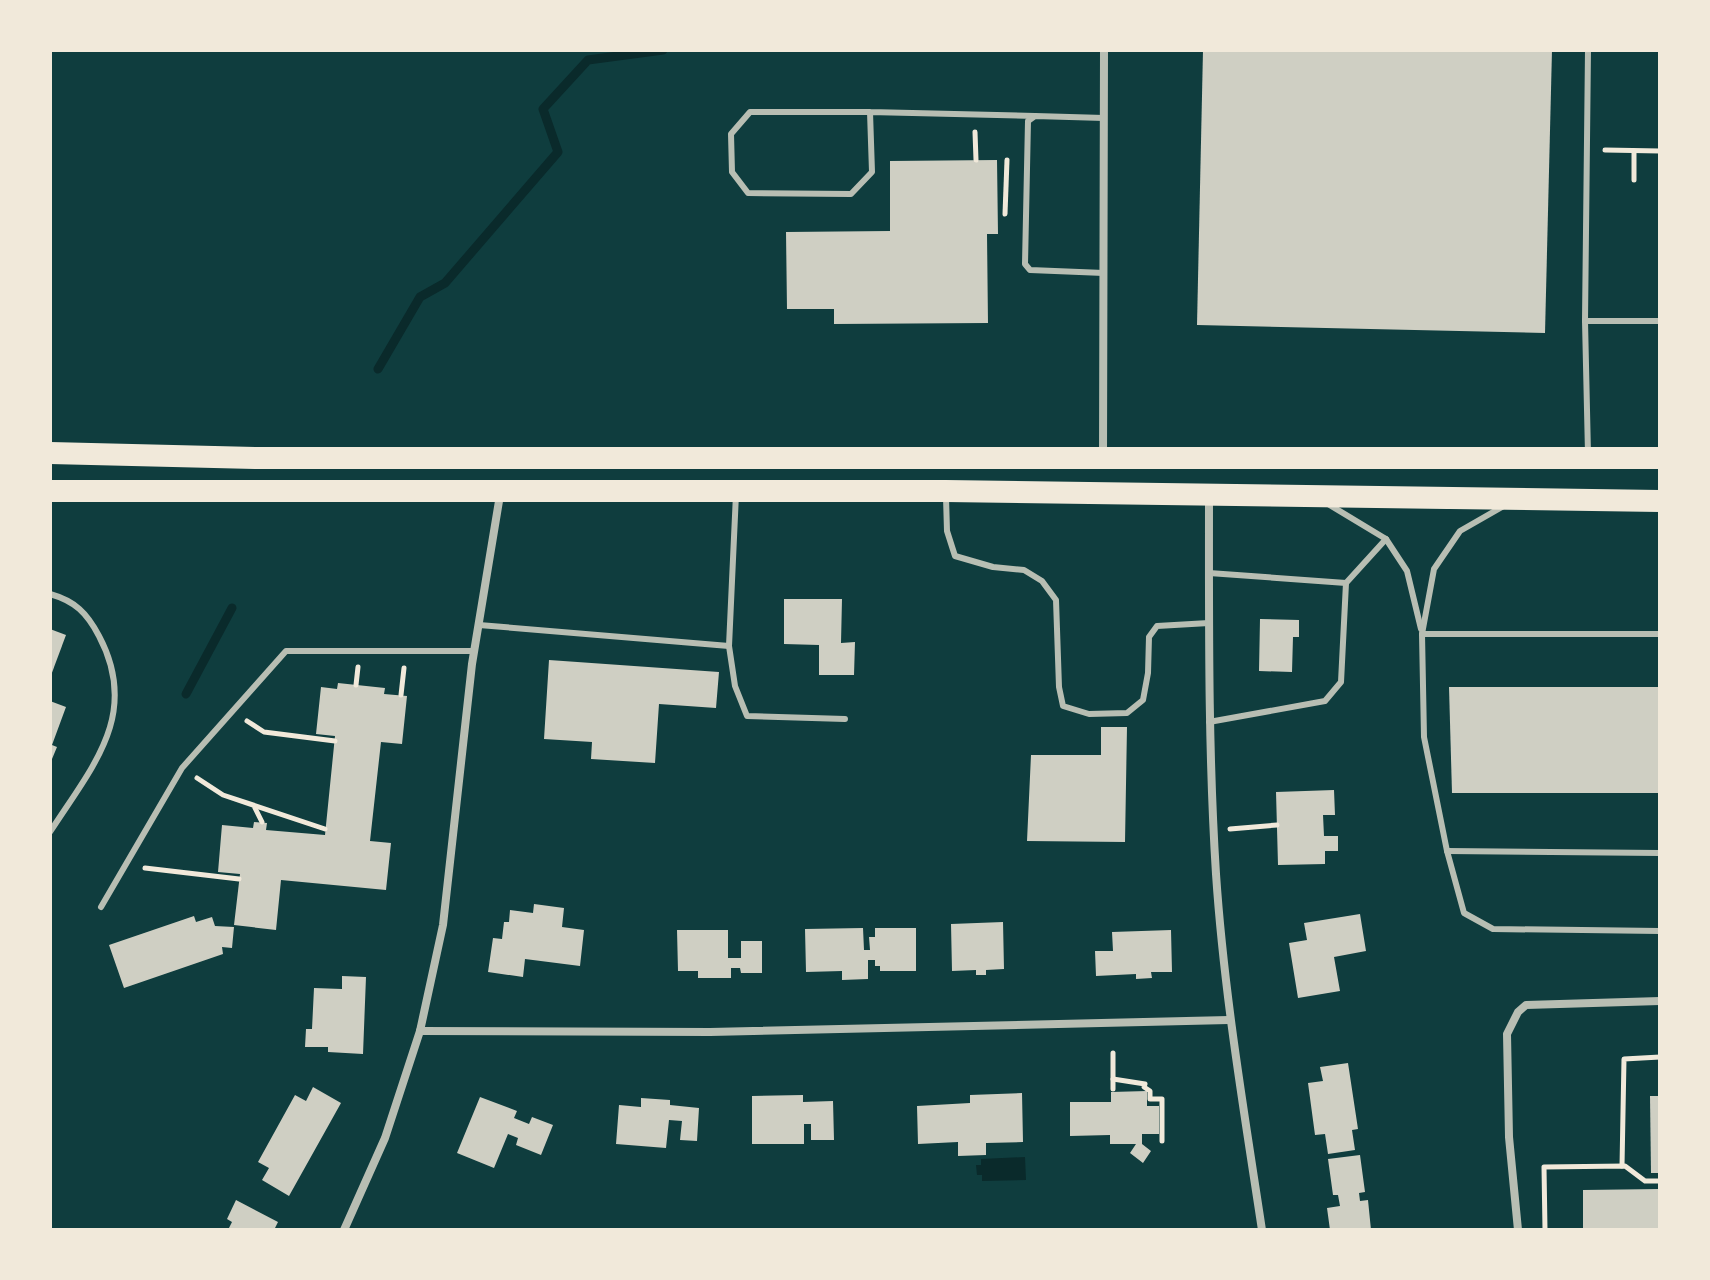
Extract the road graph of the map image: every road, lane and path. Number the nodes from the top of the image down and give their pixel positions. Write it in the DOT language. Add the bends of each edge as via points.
graph roads {
  1 [pos="1104,50"];
  2 [pos="1588,50"];
  3 [pos="870,112"];
  4 [pos="975,115"];
  5 [pos="1035,116"];
  6 [pos="1104,118"];
  7 [pos="1605,150"];
  8 [pos="1634,151"];
  9 [pos="1660,151"];
  10 [pos="976,160"];
  11 [pos="1005,167"];
  12 [pos="1634,180"];
  13 [pos="1005,222"];
  14 [pos="1104,273"];
  15 [pos="1585,321"];
  16 [pos="1660,321"];
  17 [pos="50,453"];
  18 [pos="1103,458"];
  19 [pos="1588,458"];
  20 [pos="1660,458"];
  21 [pos="501,490"];
  22 [pos="50,491"];
  23 [pos="946,491"];
  24 [pos="736,492"];
  25 [pos="1209,495"];
  26 [pos="1315,496"];
  27 [pos="1516,499"];
  28 [pos="1660,501"];
  29 [pos="1386,539"];
  30 [pos="1209,573"];
  31 [pos="1346,583"];
  32 [pos="50,594"];
  33 [pos="1209,623"];
  34 [pos="479,625"];
  35 [pos="1422,634"];
  36 [pos="1660,634"];
  37 [pos="729,646"];
  38 [pos="406,651"];
  39 [pos="474,651"];
  40 [pos="401,695"];
  41 [pos="845,719"];
  42 [pos="1209,722"];
  43 [pos="264,732"];
  44 [pos="335,741"];
  45 [pos="182,768"];
  46 [pos="255,807"];
  47 [pos="262,822"];
  48 [pos="1277,825"];
  49 [pos="325,829"];
  50 [pos="1214,831"];
  51 [pos="50,832"];
  52 [pos="1447,851"];
  53 [pos="1660,853"];
  54 [pos="125,865"];
  55 [pos="239,879"];
  56 [pos="101,907"];
  57 [pos="1660,931"];
  58 [pos="1660,1001"];
  59 [pos="1229,1020"];
  60 [pos="420,1031"];
  61 [pos="1113,1053"];
  62 [pos="1660,1057"];
  63 [pos="1113,1079"];
  64 [pos="1113,1089"];
  65 [pos="1162,1141"];
  66 [pos="1622,1166"];
  67 [pos="1658,1181"];
  68 [pos="344,1230"];
  69 [pos="1262,1230"];
  70 [pos="1518,1230"];
  71 [pos="1545,1230"];
  1 -- 6 [label="street"];
  2 -- 15 [label="lane"];
  3 -- 3 [label="lane" via="750,112 731,134 732,172 748,193 851,194 872,172"];
  3 -- 4 [label="lane"];
  4 -- 5 [label="lane"];
  4 -- 10 [label="path"];
  5 -- 6 [label="lane"];
  5 -- 14 [label="lane" via="1028,121 1025,264 1030,270"];
  6 -- 14 [label="street"];
  7 -- 8 [label="path"];
  8 -- 9 [label="path"];
  8 -- 12 [label="path"];
  11 -- 13 [label="path"];
  14 -- 18 [label="street"];
  15 -- 16 [label="lane"];
  15 -- 19 [label="lane"];
  17 -- 18 [label="highway"];
  18 -- 19 [label="highway"];
  19 -- 20 [label="highway"];
  21 -- 22 [label="highway"];
  21 -- 24 [label="highway"];
  21 -- 34 [label="street"];
  23 -- 24 [label="highway"];
  23 -- 25 [label="highway"];
  23 -- 33 [label="lane" via="947,531 955,556 1024,570 1042,581 1056,600 1063,706 1089,714 1127,713 1143,700 1149,637 1157,626"];
  24 -- 37 [label="lane"];
  25 -- 26 [label="highway"];
  25 -- 30 [label="street"];
  26 -- 27 [label="highway"];
  26 -- 29 [label="lane"];
  27 -- 28 [label="highway"];
  27 -- 35 [label="lane" via="1460,531 1434,569"];
  29 -- 31 [label="lane"];
  29 -- 35 [label="lane" via="1407,571"];
  30 -- 31 [label="lane"];
  30 -- 33 [label="street"];
  31 -- 42 [label="lane" via="1341,682 1325,701"];
  32 -- 51 [label="lane" via="69,600 89,616 108,653 117,698 108,737"];
  33 -- 42 [label="street"];
  34 -- 37 [label="lane"];
  34 -- 39 [label="street"];
  35 -- 36 [label="lane"];
  35 -- 52 [label="lane" via="1424,737"];
  37 -- 41 [label="lane" via="735,686 747,716"];
  38 -- 39 [label="lane"];
  38 -- 40 [label="path"];
  38 -- 45 [label="lane" via="286,651"];
  39 -- 60 [label="street" via="443,925"];
  42 -- 50 [label="street"];
  43 -- 44 [label="path"];
  45 -- 46 [label="path" via="223,795"];
  45 -- 54 [label="lane"];
  46 -- 47 [label="path"];
  46 -- 49 [label="path"];
  48 -- 50 [label="path"];
  50 -- 59 [label="street"];
  52 -- 53 [label="lane"];
  52 -- 57 [label="lane" via="1464,913 1493,929"];
  54 -- 55 [label="path"];
  54 -- 56 [label="lane"];
  58 -- 70 [label="street" via="1526,1005 1518,1012 1507,1034"];
  59 -- 60 [label="street" via="710,1032"];
  59 -- 69 [label="street"];
  60 -- 68 [label="street" via="385,1138"];
  61 -- 63 [label="path"];
  62 -- 66 [label="path" via="1624,1059"];
  63 -- 64 [label="path"];
  63 -- 65 [label="path" via="1145,1084 1150,1099 1162,1099"];
  66 -- 67 [label="path" via="1645,1181"];
  66 -- 71 [label="path" via="1544,1167"];
}
